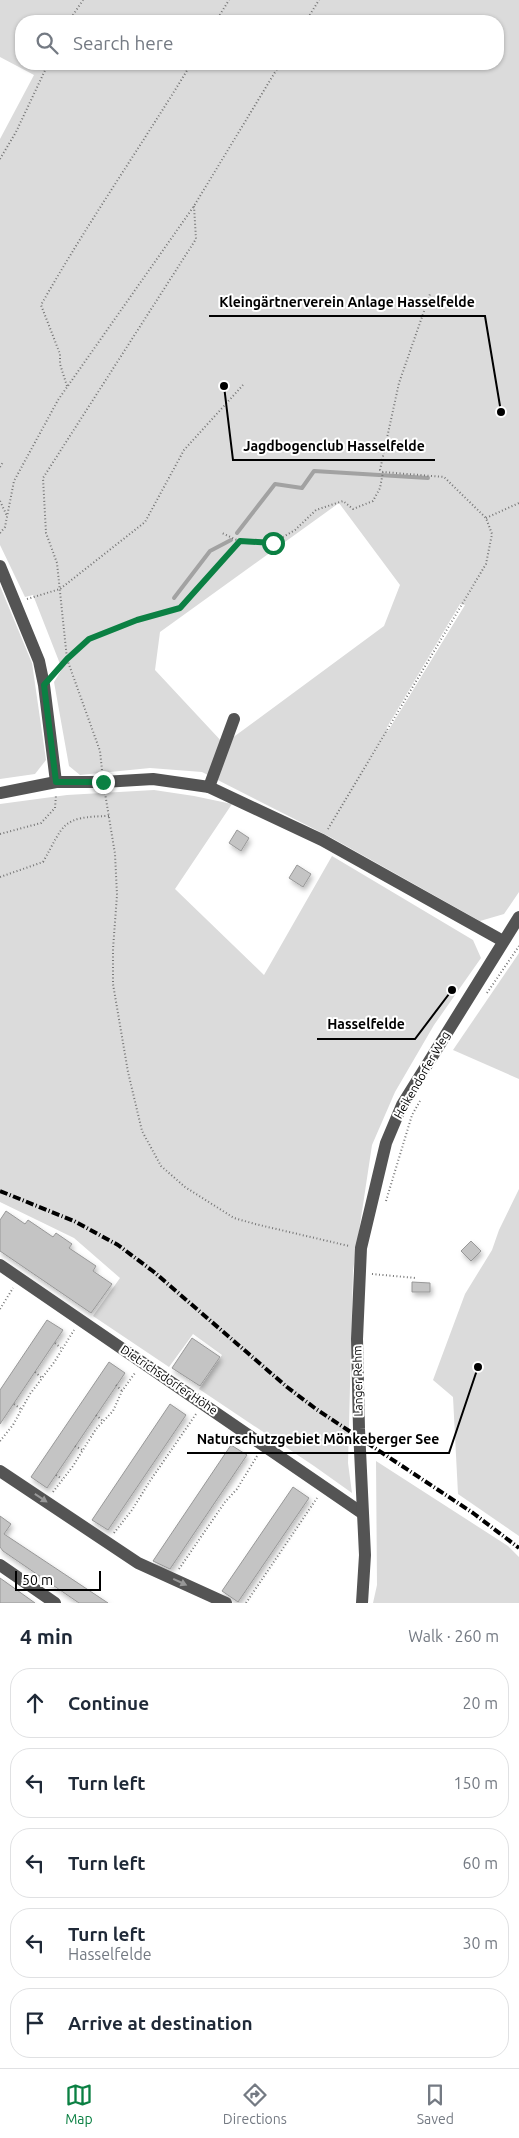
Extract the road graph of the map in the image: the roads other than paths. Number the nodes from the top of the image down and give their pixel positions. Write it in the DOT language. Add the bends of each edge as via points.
graph roads {
  1 [pos="0,566"];
  2 [pos="234,719"];
  3 [pos="56,782"];
  4 [pos="209,787"];
  5 [pos="0,793"];
  6 [pos="519,917"];
  7 [pos="503,941"];
  8 [pos="361,1248"];
  9 [pos="0,1265"];
  10 [pos="0,1471"];
  11 [pos="362,1513"];
  12 [pos="0,1565"];
  13 [pos="55,1603"];
  14 [pos="226,1603"];
  15 [pos="362,1603"];
  1 -- 3 [label="street" via="39,661"];
  2 -- 4 [label="street"];
  3 -- 4 [label="street" via="154,778"];
  3 -- 5 [label="street"];
  4 -- 7 [label="street" via="322,840"];
  6 -- 7 [label="street, Heikendorfer Weg"];
  7 -- 8 [label="street, Heikendorfer Weg" via="402,1105 386,1143"];
  8 -- 11 [label="street, Langer Rehm" via="357,1339"];
  9 -- 11 [label="street, Dietrichsdorfer Höhe"];
  10 -- 14 [label="street, one-way" via="138,1563"];
  11 -- 15 [label="street, Langer Rehm" via="365,1555"];
  12 -- 13 [label="street"];
}
